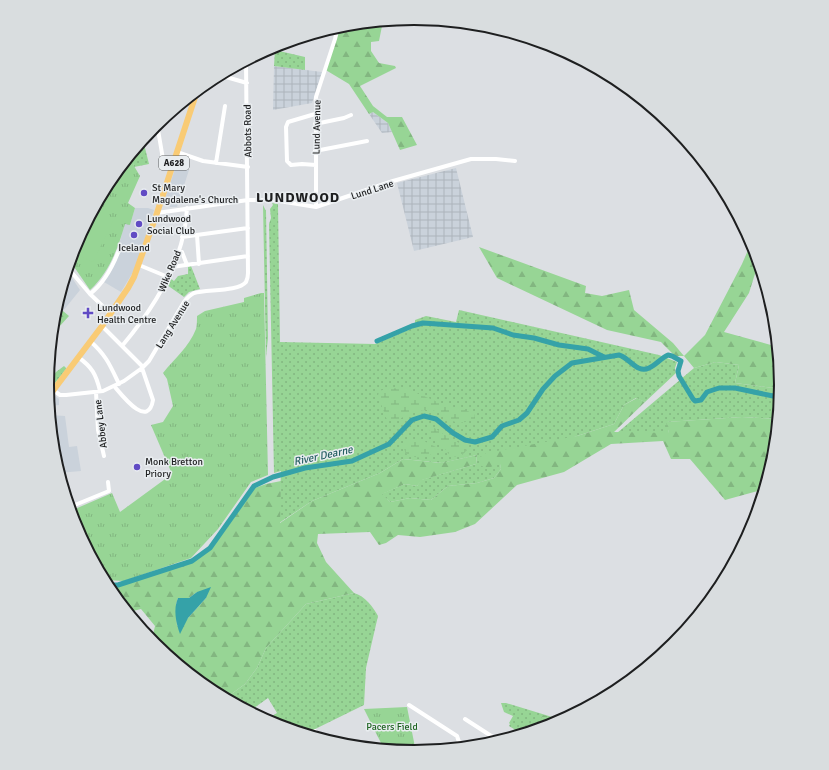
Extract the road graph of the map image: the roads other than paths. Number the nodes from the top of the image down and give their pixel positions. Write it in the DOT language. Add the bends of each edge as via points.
graph roads {
  1 [pos="336,34"];
  2 [pos="246,67"];
  3 [pos="227,78"];
  4 [pos="247,83"];
  5 [pos="194,100"];
  6 [pos="225,106"];
  7 [pos="315,114"];
  8 [pos="351,115"];
  9 [pos="315,124"];
  10 [pos="158,132"];
  11 [pos="366,141"];
  12 [pos="315,151"];
  13 [pos="177,152"];
  14 [pos="515,162"];
  15 [pos="216,163"];
  16 [pos="316,165"];
  17 [pos="248,167"];
  18 [pos="172,169"];
  19 [pos="248,200"];
  20 [pos="316,207"];
  21 [pos="187,208"];
  22 [pos="157,213"];
  23 [pos="248,228"];
  24 [pos="197,235"];
  25 [pos="182,237"];
  26 [pos="119,250"];
  27 [pos="182,252"];
  28 [pos="248,256"];
  29 [pos="199,264"];
  30 [pos="139,265"];
  31 [pos="187,265"];
  32 [pos="172,268"];
  33 [pos="73,273"];
  34 [pos="168,277"];
  35 [pos="90,294"];
  36 [pos="110,313"];
  37 [pos="104,328"];
  38 [pos="90,342"];
  39 [pos="122,346"];
  40 [pos="78,357"];
  41 [pos="143,368"];
  42 [pos="119,384"];
  43 [pos="114,386"];
  44 [pos="54,389"];
  45 [pos="98,391"];
  46 [pos="54,394"];
  47 [pos="104,456"];
  48 [pos="108,482"];
  49 [pos="75,505"];
  50 [pos="408,705"];
  51 [pos="465,719"];
  52 [pos="491,737"];
  53 [pos="459,742"];
  1 -- 7 [label="street, Lund Avenue" via="316,97"];
  2 -- 4 [label="street, Abbots Road"];
  3 -- 4 [label="street"];
  4 -- 17 [label="street, Abbots Road"];
  5 -- 13 [label="highway, A628"];
  6 -- 15 [label="street"];
  7 -- 9 [label="street, Lund Avenue"];
  7 -- 16 [label="street" via="289,122 286,127 287,161 291,165"];
  8 -- 9 [label="street"];
  9 -- 12 [label="street, Lund Avenue"];
  10 -- 18 [label="street" via="164,165"];
  11 -- 12 [label="street"];
  12 -- 16 [label="street, Lund Avenue"];
  13 -- 15 [label="street"];
  13 -- 18 [label="highway, A628"];
  14 -- 20 [label="street, Lund Lane" via="472,159 393,181"];
  15 -- 17 [label="street"];
  16 -- 20 [label="street, Lund Avenue"];
  17 -- 19 [label="street, Abbots Road"];
  18 -- 22 [label="highway, A628"];
  19 -- 20 [label="street, Lund Lane" via="274,200"];
  19 -- 21 [label="street, Lund Lane"];
  19 -- 23 [label="street, Lang Avenue"];
  21 -- 22 [label="street, Lund Lane"];
  21 -- 25 [label="street, Wike Road"];
  22 -- 30 [label="highway, A628"];
  23 -- 24 [label="street"];
  23 -- 28 [label="street, Lang Avenue"];
  24 -- 25 [label="street"];
  24 -- 29 [label="street"];
  25 -- 32 [label="street, Wike Road"];
  26 -- 35 [label="street" via="106,277"];
  27 -- 31 [label="street"];
  28 -- 29 [label="street"];
  28 -- 41 [label="street, Lang Avenue" via="246,282 242,286 190,295"];
  29 -- 31 [label="street"];
  30 -- 34 [label="street"];
  30 -- 36 [label="highway, A628" via="128,288"];
  31 -- 32 [label="street"];
  32 -- 34 [label="street, Wike Road"];
  33 -- 35 [label="street"];
  34 -- 39 [label="street, Wike Road" via="142,322"];
  35 -- 36 [label="street"];
  36 -- 38 [label="highway, A628"];
  37 -- 39 [label="street"];
  38 -- 40 [label="highway, A628"];
  38 -- 42 [label="street" via="107,358"];
  39 -- 41 [label="street"];
  40 -- 44 [label="highway, A628"];
  40 -- 45 [label="street, Abbey Lane" via="92,369 98,380"];
  41 -- 42 [label="street, Lang Avenue"];
  41 -- 43 [label="street" via="153,400 148,409 136,410"];
  42 -- 43 [label="street, Lang Avenue"];
  43 -- 45 [label="street, Lang Avenue"];
  45 -- 46 [label="street, Lang Avenue"];
  45 -- 47 [label="street, Abbey Lane" via="98,430"];
  48 -- 49 [label="street" via="109,491"];
  50 -- 53 [label="street" via="457,736"];
  51 -- 52 [label="street"];
}
